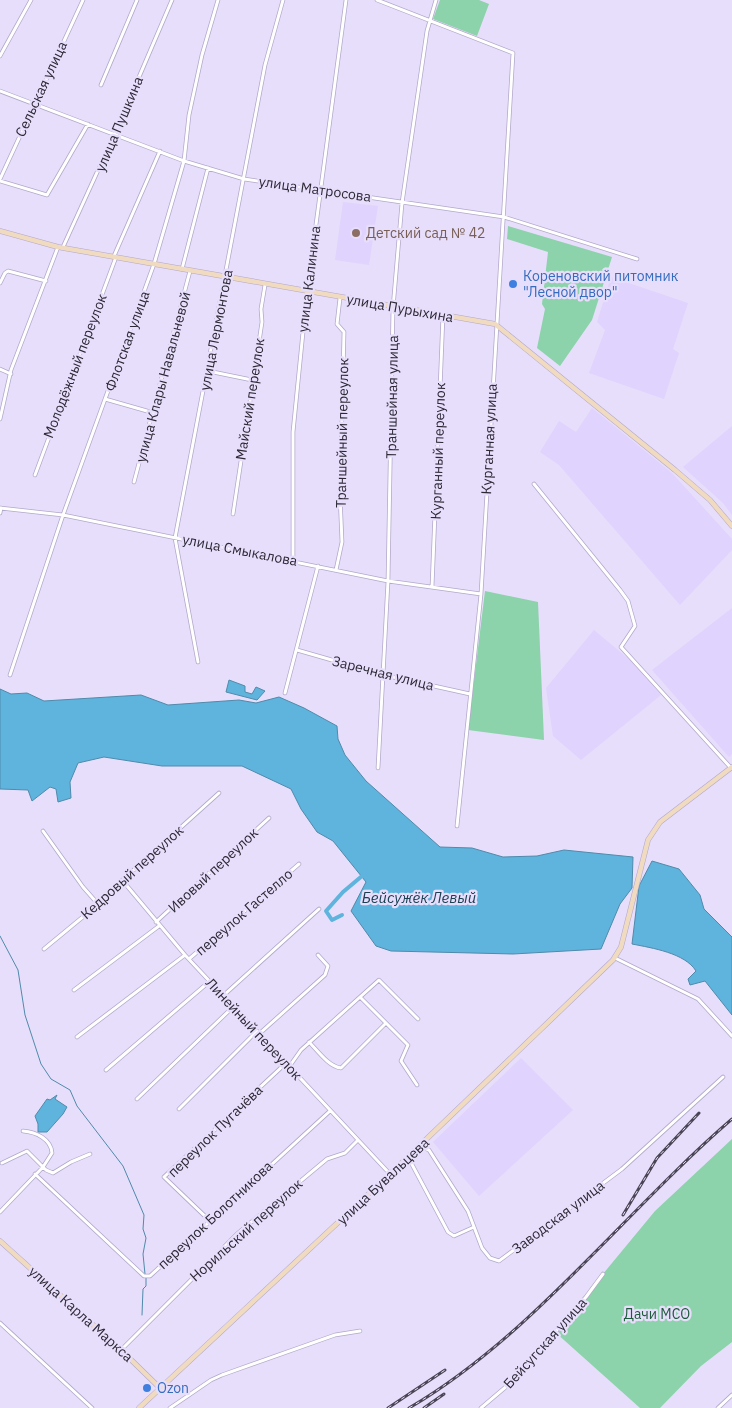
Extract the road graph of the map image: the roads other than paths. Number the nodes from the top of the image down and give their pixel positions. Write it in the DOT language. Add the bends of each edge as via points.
graph roads {
  1 [pos="30,0"];
  2 [pos="83,0"];
  3 [pos="137,0"];
  4 [pos="172,0"];
  5 [pos="218,0"];
  6 [pos="283,0"];
  7 [pos="346,0"];
  8 [pos="378,0"];
  9 [pos="436,0"];
  10 [pos="430,20"];
  11 [pos="0,56"];
  12 [pos="101,85"];
  13 [pos="0,91"];
  14 [pos="33,103"];
  15 [pos="88,123"];
  16 [pos="115,133"];
  17 [pos="160,151"];
  18 [pos="184,161"];
  19 [pos="208,168"];
  20 [pos="244,179"];
  21 [pos="0,180"];
  22 [pos="320,190"];
  23 [pos="402,202"];
  24 [pos="504,217"];
  25 [pos="0,231"];
  26 [pos="61,247"];
  27 [pos="115,256"];
  28 [pos="637,259"];
  29 [pos="154,264"];
  30 [pos="182,270"];
  31 [pos="190,271"];
  32 [pos="226,278"];
  33 [pos="46,280"];
  34 [pos="0,283"];
  35 [pos="265,285"];
  36 [pos="307,292"];
  37 [pos="340,298"];
  38 [pos="394,308"];
  39 [pos="443,316"];
  40 [pos="495,324"];
  41 [pos="0,369"];
  42 [pos="208,372"];
  43 [pos="10,374"];
  44 [pos="252,380"];
  45 [pos="105,399"];
  46 [pos="154,413"];
  47 [pos="0,419"];
  48 [pos="34,475"];
  49 [pos="134,482"];
  50 [pos="534,484"];
  51 [pos="1,508"];
  52 [pos="0,513"];
  53 [pos="233,514"];
  54 [pos="63,515"];
  55 [pos="732,526"];
  56 [pos="175,538"];
  57 [pos="293,560"];
  58 [pos="318,566"];
  59 [pos="336,570"];
  60 [pos="388,581"];
  61 [pos="432,587"];
  62 [pos="481,594"];
  63 [pos="297,650"];
  64 [pos="198,662"];
  65 [pos="10,675"];
  66 [pos="384,675"];
  67 [pos="285,692"];
  68 [pos="470,694"];
  69 [pos="378,768"];
  70 [pos="732,768"];
  71 [pos="219,793"];
  72 [pos="270,818"];
  73 [pos="457,826"];
  74 [pos="43,832"];
  75 [pos="299,864"];
  76 [pos="123,881"];
  77 [pos="98,904"];
  78 [pos="319,910"];
  79 [pos="156,922"];
  80 [pos="159,926"];
  81 [pos="44,949"];
  82 [pos="185,955"];
  83 [pos="318,955"];
  84 [pos="615,958"];
  85 [pos="190,960"];
  86 [pos="210,981"];
  87 [pos="74,990"];
  88 [pos="224,996"];
  89 [pos="361,998"];
  90 [pos="234,1006"];
  91 [pos="418,1019"];
  92 [pos="385,1024"];
  93 [pos="258,1033"];
  94 [pos="732,1036"];
  95 [pos="76,1037"];
  96 [pos="309,1042"];
  97 [pos="287,1065"];
  98 [pos="106,1070"];
  99 [pos="723,1077"];
  100 [pos="417,1085"];
  101 [pos="137,1099"];
  102 [pos="179,1109"];
  103 [pos="330,1111"];
  104 [pos="23,1131"];
  105 [pos="357,1141"];
  106 [pos="420,1146"];
  107 [pos="90,1154"];
  108 [pos="408,1157"];
  109 [pos="2,1163"];
  110 [pos="43,1167"];
  111 [pos="35,1174"];
  112 [pos="390,1174"];
  113 [pos="0,1212"];
  114 [pos="209,1220"];
  115 [pos="474,1227"];
  116 [pos="0,1241"];
  117 [pos="604,1274"];
  118 [pos="0,1323"];
  119 [pos="360,1331"];
  120 [pos="121,1350"];
  121 [pos="161,1389"];
  122 [pos="732,1394"];
  123 [pos="92,1408"];
  124 [pos="139,1408"];
  125 [pos="170,1408"];
  126 [pos="480,1408"];
  127 [pos="718,1408"];
  1 -- 11 [label="street"];
  2 -- 14 [label="street, Сельская улица"];
  3 -- 12 [label="street"];
  4 -- 16 [label="street, улица Пушкина"];
  5 -- 18 [label="street, Флотская улица" via="189,115"];
  6 -- 20 [label="street, улица Лермонтова" via="265,66"];
  7 -- 22 [label="street, улица Калинина"];
  8 -- 10 [label="street"];
  9 -- 10 [label="street, Траншейная улица"];
  10 -- 23 [label="street, Траншейная улица"];
  10 -- 24 [label="street, Курганная улица" via="513,53"];
  13 -- 14 [label="street, улица Матросова"];
  14 -- 15 [label="street, улица Матросова"];
  14 -- 21 [label="street, Сельская улица"];
  15 -- 16 [label="street, улица Матросова"];
  15 -- 21 [label="street" via="47,195"];
  16 -- 17 [label="street, улица Матросова"];
  16 -- 26 [label="street, улица Пушкина"];
  17 -- 18 [label="street, улица Матросова"];
  17 -- 27 [label="street, Молодёжный переулок"];
  18 -- 19 [label="street, улица Матросова"];
  18 -- 29 [label="street, Флотская улица"];
  19 -- 20 [label="street, улица Матросова"];
  19 -- 30 [label="street, улица Клары Навальневой"];
  20 -- 22 [label="street, улица Матросова"];
  20 -- 32 [label="street, улица Лермонтова"];
  22 -- 23 [label="street, улица Матросова"];
  22 -- 36 [label="street, улица Калинина"];
  23 -- 24 [label="street, улица Матросова"];
  23 -- 38 [label="street, Траншейная улица"];
  24 -- 28 [label="street, улица Матросова"];
  24 -- 40 [label="street, Курганная улица"];
  25 -- 26 [label="street, улица Пурыхина"];
  26 -- 27 [label="street, улица Пурыхина"];
  26 -- 33 [label="street, улица Пушкина"];
  27 -- 29 [label="street, улица Пурыхина"];
  27 -- 48 [label="street, Молодёжный переулок"];
  29 -- 30 [label="street, улица Пурыхина"];
  29 -- 45 [label="street, Флотская улица"];
  30 -- 31 [label="street, улица Пурыхина"];
  31 -- 32 [label="street, улица Пурыхина"];
  31 -- 46 [label="street, улица Клары Навальневой"];
  32 -- 35 [label="street, улица Пурыхина"];
  32 -- 42 [label="street, улица Лермонтова"];
  33 -- 34 [label="street" via="8,271"];
  33 -- 43 [label="street, улица Пушкина"];
  35 -- 36 [label="street, улица Пурыхина"];
  35 -- 44 [label="street, Майский переулок"];
  36 -- 37 [label="street, улица Пурыхина"];
  36 -- 57 [label="street, улица Калинина" via="292,432"];
  37 -- 38 [label="street, улица Пурыхина"];
  37 -- 59 [label="street, Траншейный переулок" via="337,324 344,332 342,542"];
  38 -- 39 [label="street, улица Пурыхина"];
  38 -- 60 [label="street, Траншейная улица"];
  39 -- 40 [label="street, улица Пурыхина"];
  39 -- 61 [label="street, Курганный переулок"];
  40 -- 55 [label="street" via="682,476 710,500"];
  40 -- 62 [label="street, Курганная улица"];
  41 -- 43 [label="street"];
  42 -- 44 [label="street"];
  42 -- 56 [label="street, улица Лермонтова"];
  43 -- 47 [label="street, улица Пушкина"];
  44 -- 53 [label="street, Майский переулок"];
  45 -- 46 [label="street"];
  45 -- 54 [label="street, Флотская улица"];
  46 -- 49 [label="street, улица Клары Навальневой"];
  50 -- 70 [label="street" via="628,601 635,626 621,647"];
  51 -- 52 [label="street"];
  51 -- 54 [label="street, улица Смыкалова"];
  54 -- 56 [label="street, улица Смыкалова"];
  54 -- 65 [label="street, Флотская улица"];
  56 -- 57 [label="street, улица Смыкалова"];
  56 -- 64 [label="street, улица Лермонтова"];
  57 -- 58 [label="street, улица Смыкалова"];
  58 -- 59 [label="street, улица Смыкалова"];
  58 -- 63 [label="street"];
  59 -- 60 [label="street, улица Смыкалова"];
  60 -- 61 [label="street, улица Смыкалова"];
  60 -- 66 [label="street, Траншейная улица"];
  61 -- 62 [label="street, улица Смыкалова"];
  62 -- 68 [label="street, Курганная улица"];
  63 -- 66 [label="street, Заречная улица"];
  63 -- 67 [label="street"];
  66 -- 68 [label="street, Заречная улица"];
  66 -- 69 [label="street, Траншейная улица"];
  68 -- 73 [label="street, Курганная улица"];
  70 -- 84 [label="street, улица Бувальцева" via="660,822 648,840 621,947"];
  71 -- 76 [label="street, Кедровый переулок"];
  72 -- 79 [label="street, Ивовый переулок"];
  74 -- 77 [label="street"];
  75 -- 85 [label="street, переулок Гастелло"];
  76 -- 77 [label="street, Кедровый переулок"];
  76 -- 79 [label="street, Линейный переулок"];
  77 -- 81 [label="street, Кедровый переулок"];
  78 -- 88 [label="street"];
  79 -- 80 [label="street, Линейный переулок"];
  80 -- 82 [label="street, Линейный переулок"];
  80 -- 87 [label="street, Ивовый переулок"];
  82 -- 85 [label="street, Линейный переулок"];
  82 -- 95 [label="street, переулок Гастелло"];
  83 -- 93 [label="street" via="328,970"];
  84 -- 94 [label="street" via="698,999"];
  84 -- 106 [label="street, улица Бувальцева"];
  85 -- 86 [label="street, Линейный переулок"];
  86 -- 88 [label="street, Линейный переулок"];
  86 -- 98 [label="street"];
  88 -- 90 [label="street, Линейный переулок"];
  89 -- 91 [label="street" via="379,980"];
  89 -- 92 [label="street"];
  89 -- 96 [label="street"];
  90 -- 93 [label="street, Линейный переулок"];
  90 -- 101 [label="street"];
  92 -- 96 [label="street" via="341,1068 332,1064"];
  92 -- 100 [label="street" via="408,1045 401,1061"];
  93 -- 97 [label="street, Линейный переулок"];
  93 -- 102 [label="street"];
  96 -- 97 [label="street"];
  97 -- 103 [label="street, Линейный переулок"];
  97 -- 114 [label="street, переулок Пугачёва" via="164,1177"];
  99 -- 115 [label="street, Заводская улица" via="622,1169 499,1261 490,1258 482,1248"];
  103 -- 105 [label="street, Линейный переулок"];
  103 -- 114 [label="street, переулок Болотникова"];
  104 -- 110 [label="street" via="39,1134 50,1146 52,1154"];
  105 -- 112 [label="street, Линейный переулок"];
  105 -- 120 [label="street, Норильский переулок" via="345,1153 327,1159 237,1234"];
  106 -- 108 [label="street, улица Бувальцева"];
  106 -- 115 [label="street, Заводская улица" via="429,1150 468,1211"];
  107 -- 110 [label="street" via="53,1174"];
  108 -- 112 [label="street, улица Бувальцева"];
  108 -- 115 [label="street" via="448,1232 454,1236"];
  109 -- 110 [label="street" via="27,1151"];
  110 -- 111 [label="street"];
  111 -- 113 [label="street"];
  111 -- 114 [label="street, переулок Болотникова" via="144,1276 150,1276"];
  112 -- 121 [label="street, улица Бувальцева"];
  116 -- 120 [label="street, улица Карла Маркса"];
  117 -- 126 [label="street, Бейсугская улица" via="508,1385"];
  118 -- 123 [label="street"];
  119 -- 125 [label="street" via="335,1334 228,1373 211,1380"];
  120 -- 121 [label="street, улица Карла Маркса"];
  121 -- 124 [label="street, улица Бувальцева"];
  122 -- 127 [label="street"];
}
